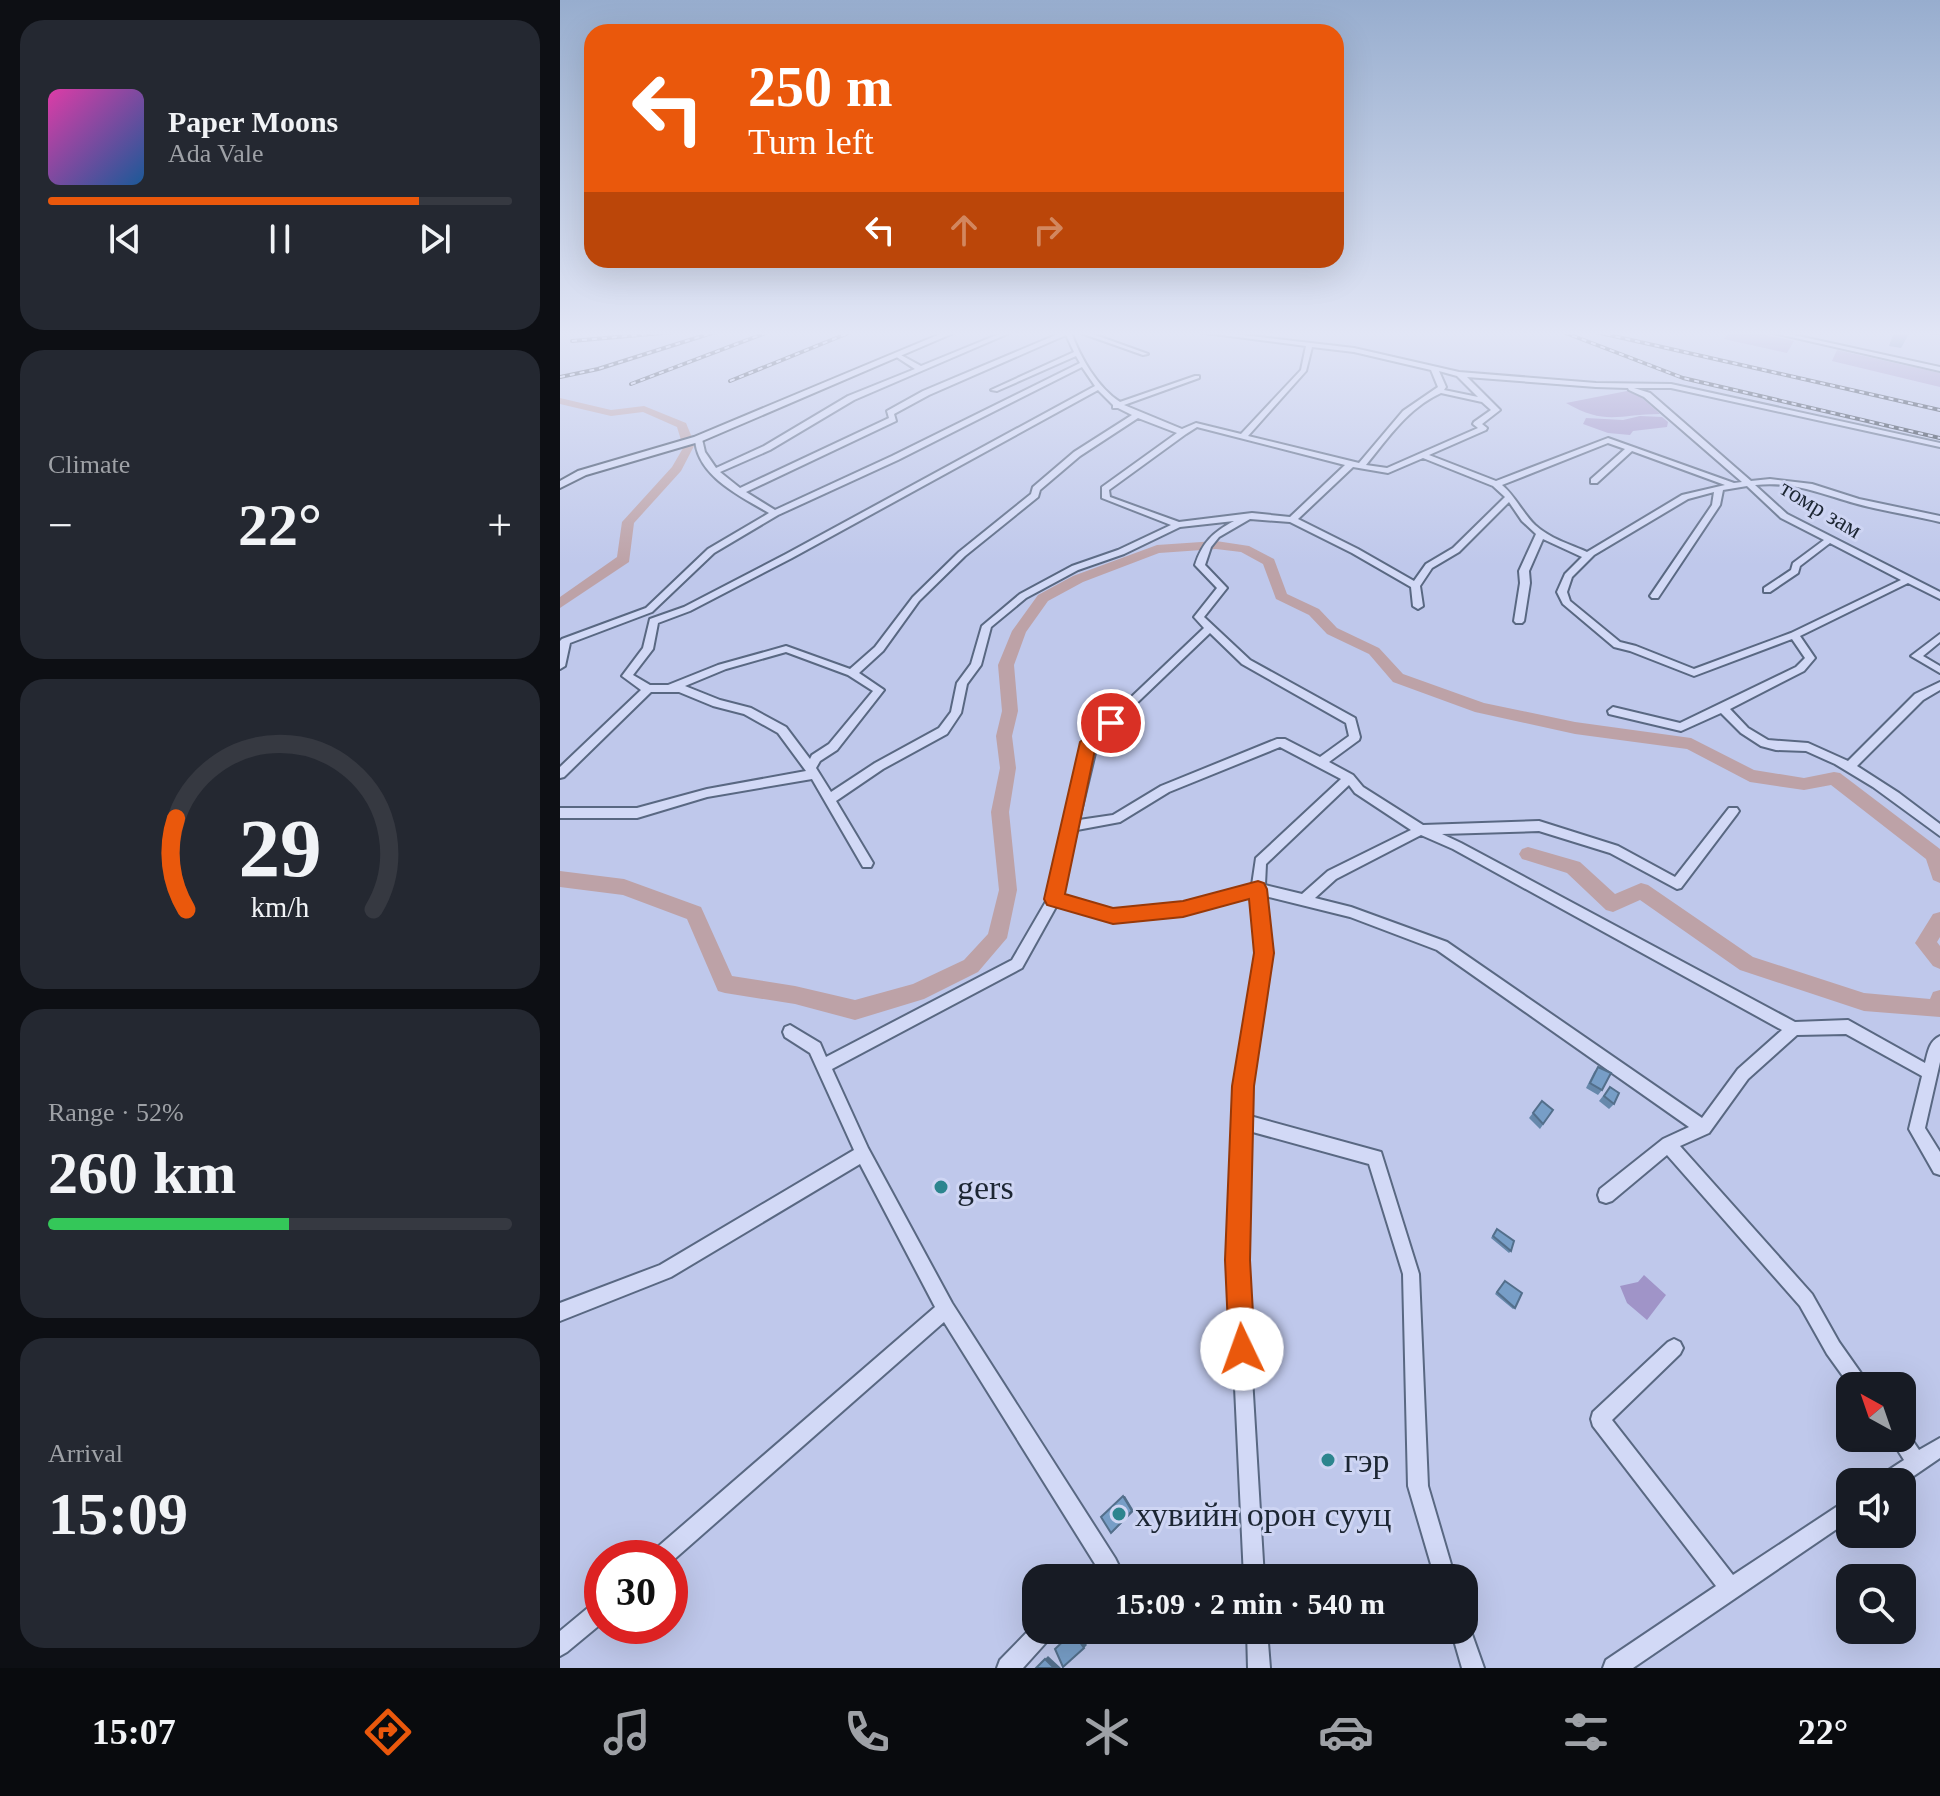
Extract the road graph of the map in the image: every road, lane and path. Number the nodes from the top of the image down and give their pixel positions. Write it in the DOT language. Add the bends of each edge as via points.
graph roads {
  1 [pos="767,410"];
  2 [pos="831,410"];
  3 [pos="896,410"];
  4 [pos="987,410"];
  5 [pos="1057,410"];
  6 [pos="1125,410"];
  7 [pos="1268,410"];
  8 [pos="1409,410"];
  9 [pos="1496,410"];
  10 [pos="1664,410"];
  11 [pos="1780,410"];
  12 [pos="1137,415"];
  13 [pos="1183,432"];
  14 [pos="1242,438"];
  15 [pos="698,439"];
  16 [pos="1940,445"];
  17 [pos="1631,448"];
  18 [pos="1424,456"];
  19 [pos="1356,465"];
  20 [pos="714,472"];
  21 [pos="1594,481"];
  22 [pos="1748,482"];
  23 [pos="1496,484"];
  24 [pos="560,485"];
  25 [pos="1734,485"];
  26 [pos="1719,490"];
  27 [pos="741,491"];
  28 [pos="1510,497"];
  29 [pos="775,513"];
  30 [pos="1247,517"];
  31 [pos="1940,519"];
  32 [pos="1292,520"];
  33 [pos="1192,523"];
  34 [pos="1178,525"];
  35 [pos="1541,533"];
  36 [pos="1211,537"];
  37 [pos="1828,541"];
  38 [pos="1588,556"];
  39 [pos="1907,580"];
  40 [pos="1415,586"];
  41 [pos="1767,590"];
  42 [pos="1655,596"];
  43 [pos="1940,596"];
  44 [pos="1418,606"];
  45 [pos="1519,621"];
  46 [pos="1210,628"];
  47 [pos="1794,635"];
  48 [pos="1940,637"];
  49 [pos="563,641"];
  50 [pos="560,666"];
  51 [pos="1940,670"];
  52 [pos="852,673"];
  53 [pos="1940,686"];
  54 [pos="669,688"];
  55 [pos="648,689"];
  56 [pos="1723,708"];
  57 [pos="1613,711"];
  58 [pos="1320,763"];
  59 [pos="1848,768"];
  60 [pos="812,771"];
  61 [pos="560,774"];
  62 [pos="1349,778"];
  63 [pos="830,799"];
  64 [pos="1733,811"];
  65 [pos="560,813"];
  66 [pos="1072,826"];
  67 [pos="1421,830"];
  68 [pos="1940,831"];
  69 [pos="867,863"];
  70 [pos="1258,889"];
  71 [pos="1054,899"];
  72 [pos="1303,901"];
  73 [pos="1794,1029"];
  74 [pos="790,1032"];
  75 [pos="1940,1043"];
  76 [pos="823,1066"];
  77 [pos="1930,1073"];
  78 [pos="1242,1121"];
  79 [pos="1704,1128"];
  80 [pos="1668,1144"];
  81 [pos="863,1153"];
  82 [pos="1940,1167"];
  83 [pos="1606,1195"];
  84 [pos="946,1309"];
  85 [pos="560,1312"];
  86 [pos="1674,1348"];
  87 [pos="1851,1372"];
  88 [pos="1940,1447"];
  89 [pos="1910,1452"];
  90 [pos="1917,1462"];
  91 [pos="1908,1468"];
  92 [pos="1836,1518"];
  93 [pos="681,1540"];
  94 [pos="1100,1564"];
  95 [pos="1253,1564"];
  96 [pos="1441,1564"];
  97 [pos="1731,1589"];
  98 [pos="584,1624"];
  99 [pos="1031,1644"];
  100 [pos="1258,1644"];
  101 [pos="1465,1644"];
  102 [pos="560,1645"];
  103 [pos="1008,1668"];
  104 [pos="1259,1668"];
  105 [pos="1473,1668"];
  106 [pos="1614,1668"];
  1 -- 15 [label="street"];
  2 -- 20 [label="street"];
  3 -- 27 [label="street" via="890,413 893,419"];
  4 -- 29 [label="street"];
  5 -- 55 [label="street" via="789,556 653,621 648,649 627,676"];
  6 -- 12 [label="street"];
  7 -- 14 [label="street"];
  8 -- 19 [label="street"];
  9 -- 18 [label="street" via="1477,424 1483,428"];
  10 -- 22 [label="street, томр зам"];
  11 -- 16 [label="street"];
  12 -- 13 [label="street"];
  12 -- 52 [label="street" via="1077,454 962,554"];
  13 -- 14 [label="street" via="1196,425"];
  13 -- 34 [label="street" via="1105,489 1106,498"];
  14 -- 19 [label="street"];
  15 -- 20 [label="street" via="700,454"];
  15 -- 24 [label="street" via="582,473"];
  17 -- 21 [label="street"];
  17 -- 23 [label="street" via="1608,440"];
  17 -- 25 [label="street"];
  18 -- 19 [label="street" via="1388,471"];
  18 -- 23 [label="street"];
  19 -- 32 [label="street"];
  20 -- 27 [label="street"];
  22 -- 25 [label="street"];
  22 -- 31 [label="street" via="1812,486"];
  22 -- 37 [label="street, томр зам" via="1784,516"];
  23 -- 28 [label="street"];
  25 -- 26 [label="street"];
  26 -- 38 [label="street" via="1685,497"];
  26 -- 42 [label="street" via="1716,505"];
  27 -- 29 [label="street"];
  28 -- 35 [label="street"];
  28 -- 40 [label="street" via="1456,550 1429,566"];
  29 -- 49 [label="street" via="711,551 649,610"];
  30 -- 32 [label="street"];
  30 -- 33 [label="street"];
  30 -- 36 [label="street"];
  32 -- 40 [label="street"];
  33 -- 34 [label="street"];
  33 -- 36 [label="street"];
  34 -- 63 [label="street" via="1023,596 987,626 976,665 962,683 956,713 943,731"];
  35 -- 38 [label="street"];
  35 -- 45 [label="street" via="1524,571"];
  36 -- 46 [label="street" via="1200,565 1222,588 1199,617"];
  37 -- 39 [label="street, томр зам"];
  37 -- 41 [label="street"];
  38 -- 47 [label="street" via="1568,576 1562,592 1566,602 1617,645 1694,673"];
  39 -- 43 [label="street, томр зам"];
  39 -- 47 [label="street"];
  40 -- 44 [label="street"];
  46 -- 58 [label="street" via="1246,662 1351,721 1355,737"];
  46 -- 66 [label="street" via="1089,742"];
  47 -- 56 [label="street" via="1810,658 1800,669"];
  48 -- 51 [label="street" via="1916,656"];
  49 -- 50 [label="street"];
  52 -- 54 [label="street" via="786,649"];
  52 -- 60 [label="street" via="879,690 833,747 816,758"];
  53 -- 59 [label="street" via="1919,697"];
  54 -- 55 [label="street"];
  54 -- 60 [label="street" via="747,711 782,730"];
  55 -- 61 [label="street"];
  56 -- 57 [label="street" via="1681,727"];
  56 -- 59 [label="street" via="1767,745 1808,747"];
  58 -- 62 [label="street"];
  58 -- 66 [label="street" via="1281,742 1165,789 1116,819"];
  59 -- 68 [label="street" via="1917,810"];
  60 -- 63 [label="street"];
  60 -- 65 [label="street" via="637,813"];
  62 -- 67 [label="street"];
  62 -- 70 [label="street" via="1260,862"];
  63 -- 69 [label="street"];
  64 -- 67 [label="street" via="1677,884 1614,849 1539,826"];
  66 -- 71 [label="street"];
  67 -- 72 [label="street" via="1332,875"];
  67 -- 73 [label="street"];
  70 -- 71 [label="street" via="1183,909 1113,916"];
  70 -- 72 [label="street"];
  70 -- 78 [label="street" via="1264,953"];
  71 -- 76 [label="street" via="1017,964"];
  72 -- 79 [label="street" via="1351,912 1442,946"];
  73 -- 77 [label="street" via="1848,1027"];
  73 -- 79 [label="street" via="1743,1074"];
  74 -- 76 [label="street" via="815,1048"];
  75 -- 77 [label="street"];
  76 -- 81 [label="street"];
  77 -- 82 [label="street" via="1917,1129"];
  78 -- 95 [label="street" via="1237,1260"];
  78 -- 96 [label="street" via="1375,1158 1411,1274 1418,1486"];
  79 -- 80 [label="street"];
  80 -- 83 [label="street"];
  80 -- 87 [label="street" via="1806,1300"];
  81 -- 84 [label="street"];
  81 -- 85 [label="street" via="665,1271"];
  84 -- 93 [label="street"];
  84 -- 94 [label="street"];
  86 -- 97 [label="street" via="1600,1419"];
  88 -- 90 [label="street"];
  89 -- 90 [label="street"];
  90 -- 91 [label="street"];
  92 -- 97 [label="street"];
  97 -- 106 [label="street"];
  98 -- 102 [label="street"];
  99 -- 103 [label="street"];
  100 -- 104 [label="street"];
  101 -- 105 [label="street"];
}
